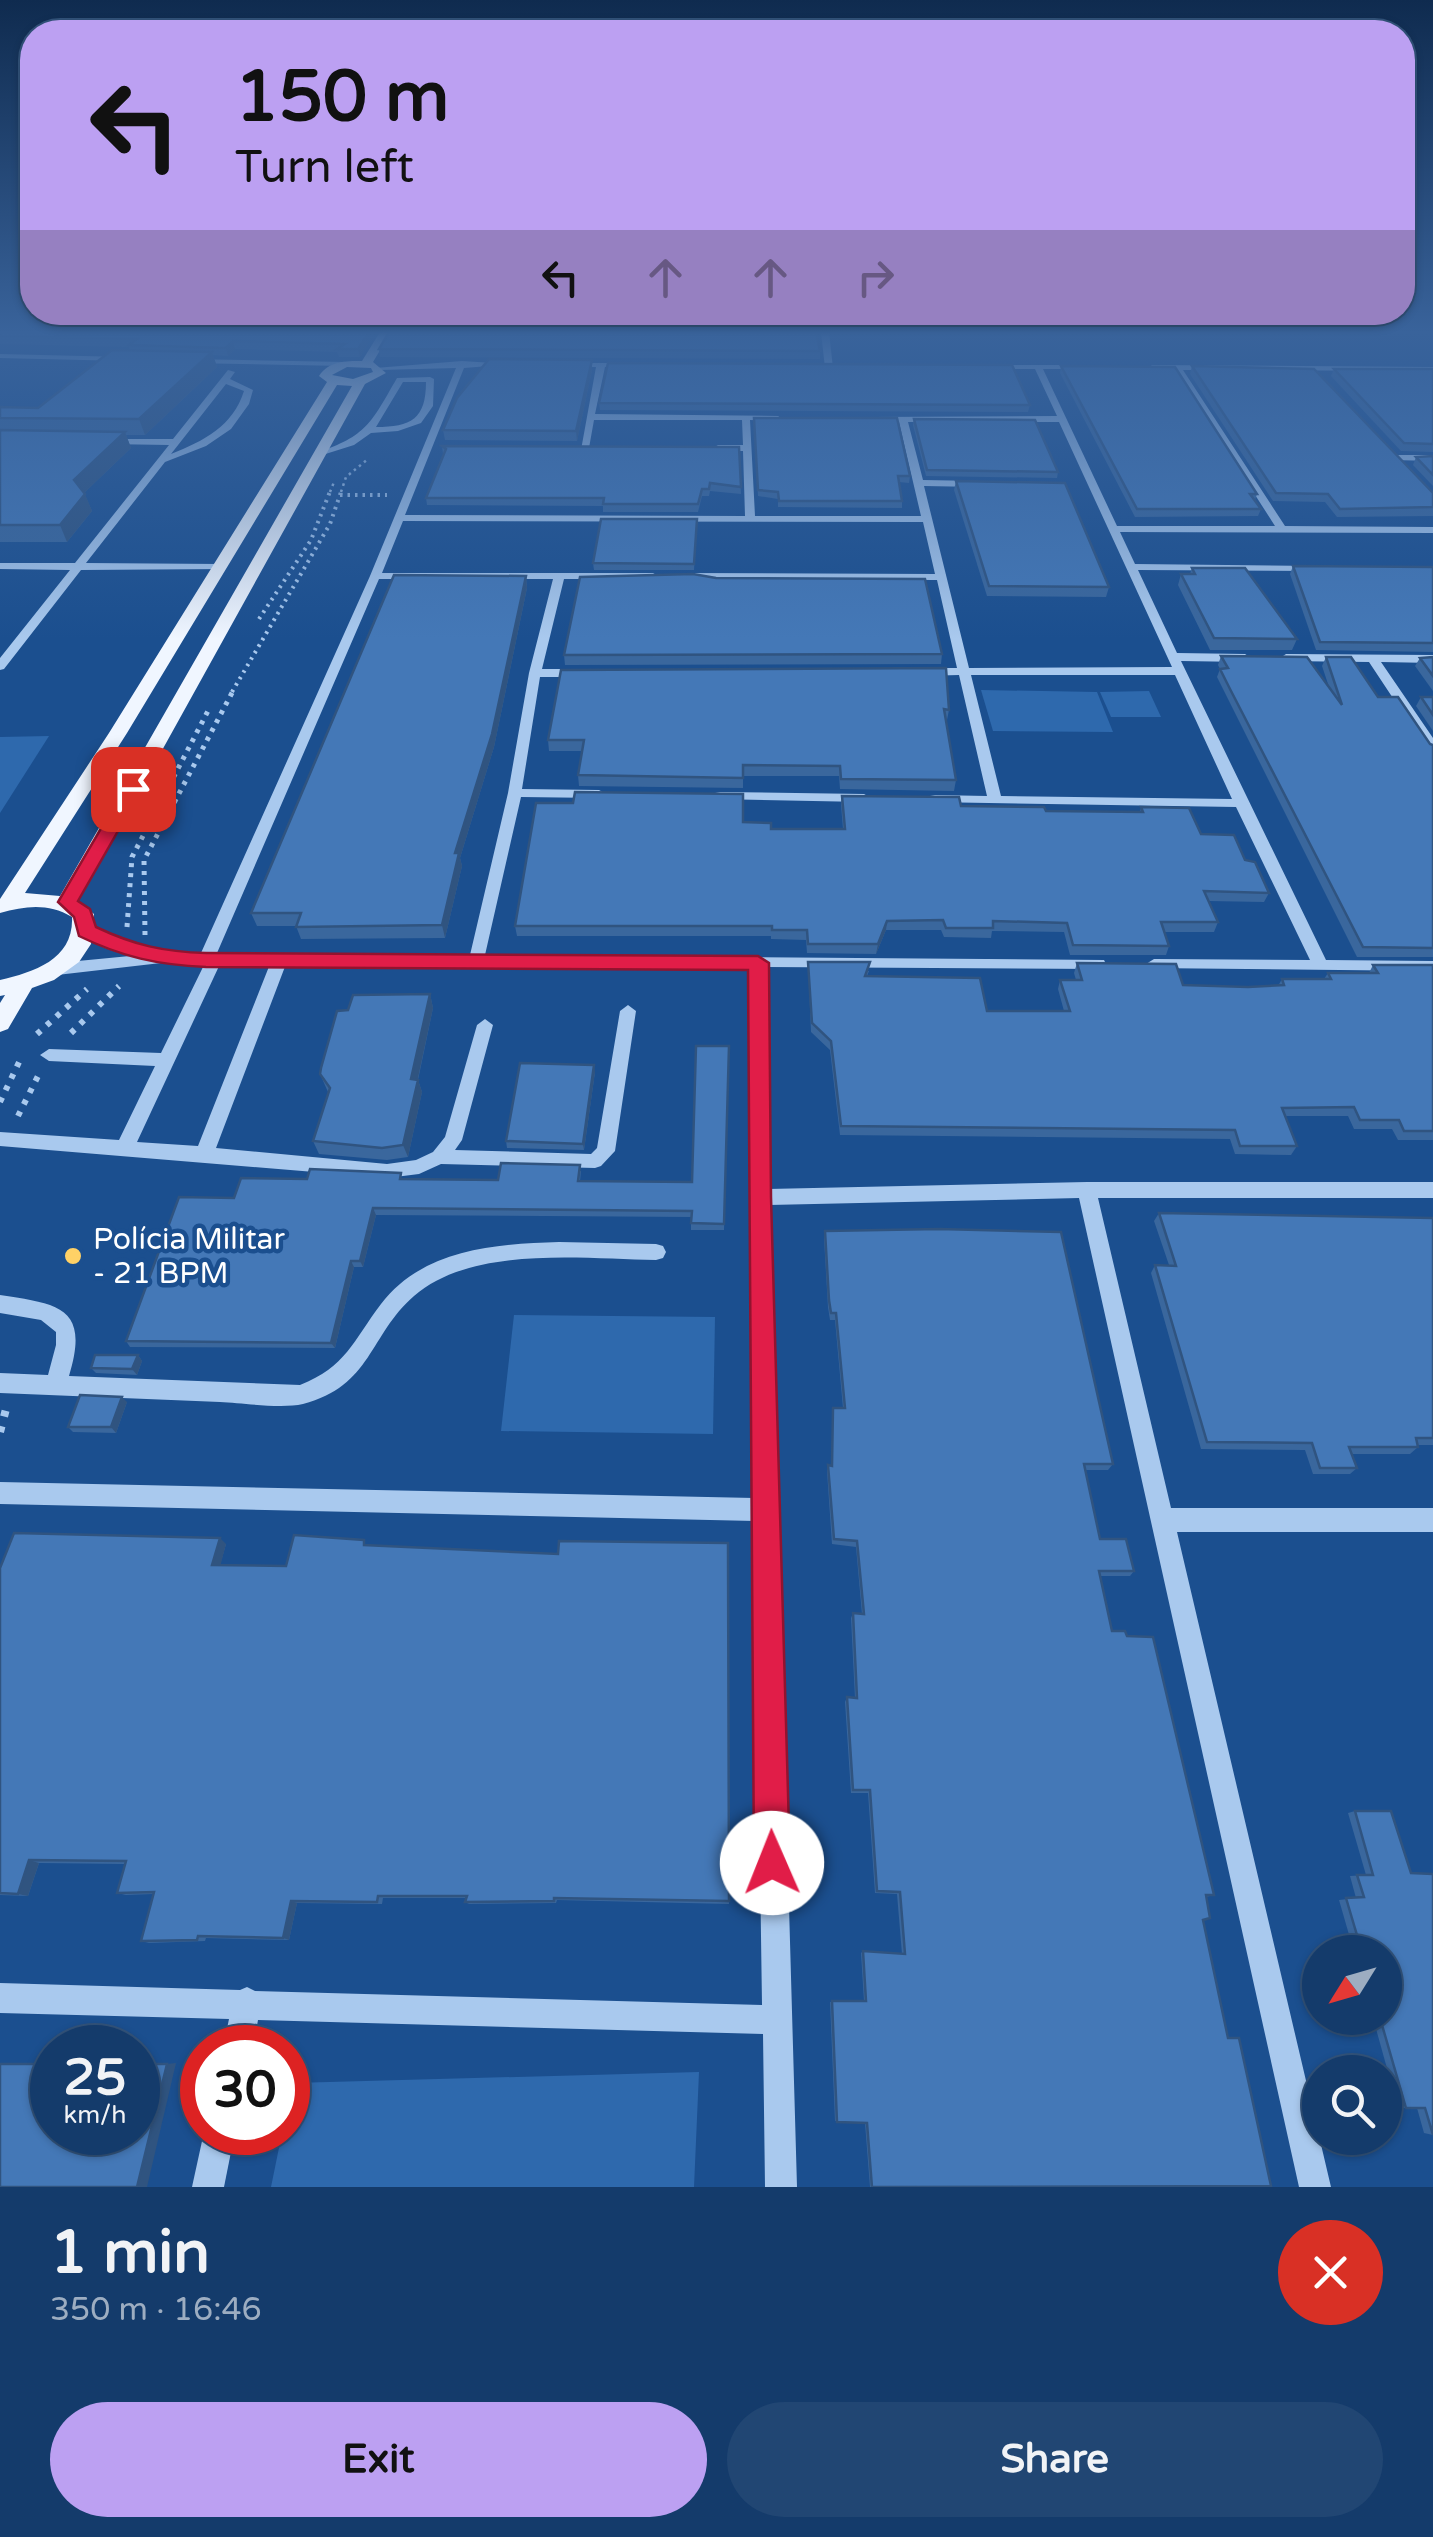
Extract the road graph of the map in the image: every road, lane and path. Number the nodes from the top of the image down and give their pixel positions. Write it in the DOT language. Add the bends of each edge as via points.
graph roads {
  1 [pos="182,434"];
  2 [pos="214,434"];
  3 [pos="298,434"];
  4 [pos="331,434"];
  5 [pos="369,434"];
  6 [pos="376,434"];
  7 [pos="434,434"];
  8 [pos="587,434"];
  9 [pos="747,434"];
  10 [pos="907,434"];
  11 [pos="1068,434"];
  12 [pos="1220,434"];
  13 [pos="100,441"];
  14 [pos="176,442"];
  15 [pos="1384,445"];
  16 [pos="428,448"];
  17 [pos="447,448"];
  18 [pos="565,448"];
  19 [pos="584,448"];
  20 [pos="602,448"];
  21 [pos="712,448"];
  22 [pos="748,448"];
  23 [pos="320,455"];
  24 [pos="1396,458"];
  25 [pos="1433,458"];
  26 [pos="162,460"];
  27 [pos="339,466"];
  28 [pos="1408,471"];
  29 [pos="919,484"];
  30 [pos="996,484"];
  31 [pos="1072,485"];
  32 [pos="1091,485"];
  33 [pos="298,494"];
  34 [pos="330,495"];
  35 [pos="340,495"];
  36 [pos="408,495"];
  37 [pos="399,518"];
  38 [pos="750,518"];
  39 [pos="926,519"];
  40 [pos="1280,528"];
  41 [pos="1114,529"];
  42 [pos="1433,530"];
  43 [pos="0,566"];
  44 [pos="79,566"];
  45 [pos="220,567"];
  46 [pos="1132,567"];
  47 [pos="1320,568"];
  48 [pos="560,575"];
  49 [pos="375,576"];
  50 [pos="659,576"];
  51 [pos="679,576"];
  52 [pos="938,577"];
  53 [pos="258,622"];
  54 [pos="1254,658"];
  55 [pos="1274,658"];
  56 [pos="1372,658"];
  57 [pos="1433,659"];
  58 [pos="1178,664"];
  59 [pos="0,666"];
  60 [pos="904,672"];
  61 [pos="962,672"];
  62 [pos="535,673"];
  63 [pos="593,673"];
  64 [pos="211,706"];
  65 [pos="1433,748"];
  66 [pos="515,793"];
  67 [pos="611,794"];
  68 [pos="707,796"];
  69 [pos="880,798"];
  70 [pos="918,798"];
  71 [pos="995,799"];
  72 [pos="1241,803"];
  73 [pos="68,902"];
  74 [pos="4,905"];
  75 [pos="86,931"];
  76 [pos="120,956"];
  77 [pos="154,957"];
  78 [pos="210,960"];
  79 [pos="279,961"];
  80 [pos="476,961"];
  81 [pos="758,963"];
  82 [pos="1108,964"];
  83 [pos="1127,964"];
  84 [pos="1321,965"];
  85 [pos="1433,966"];
  86 [pos="57,969"];
  87 [pos="12,986"];
  88 [pos="628,1011"];
  89 [pos="0,1024"];
  90 [pos="485,1025"];
  91 [pos="49,1055"];
  92 [pos="166,1060"];
  93 [pos="0,1102"];
  94 [pos="0,1139"];
  95 [pos="124,1148"];
  96 [pos="204,1154"];
  97 [pos="439,1157"];
  98 [pos="1088,1190"];
  99 [pos="1433,1190"];
  100 [pos="759,1197"];
  101 [pos="656,1252"];
  102 [pos="0,1304"];
  103 [pos="0,1383"];
  104 [pos="55,1385"];
  105 [pos="0,1493"];
  106 [pos="765,1510"];
  107 [pos="1162,1520"];
  108 [pos="1433,1520"];
  109 [pos="0,1998"];
  110 [pos="248,2002"];
  111 [pos="775,2020"];
  112 [pos="243,2025"];
  113 [pos="215,2155"];
  114 [pos="208,2187"];
  115 [pos="781,2187"];
  116 [pos="1315,2187"];
  1 -- 14 [label="street"];
  2 -- 26 [label="street"];
  3 -- 45 [label="main road"];
  4 -- 23 [label="main road"];
  5 -- 23 [label="street"];
  6 -- 35 [label="path" via="366,462 346,477"];
  7 -- 16 [label="street"];
  8 -- 19 [label="street"];
  9 -- 22 [label="street"];
  10 -- 29 [label="street"];
  11 -- 32 [label="street"];
  12 -- 40 [label="street"];
  13 -- 14 [label="street"];
  14 -- 26 [label="street"];
  15 -- 24 [label="street"];
  16 -- 17 [label="street"];
  16 -- 36 [label="street"];
  18 -- 19 [label="street"];
  19 -- 20 [label="street"];
  21 -- 22 [label="street"];
  22 -- 38 [label="street"];
  23 -- 33 [label="main road"];
  24 -- 25 [label="street"];
  24 -- 28 [label="street"];
  26 -- 44 [label="street"];
  27 -- 34 [label="path"];
  29 -- 30 [label="street"];
  29 -- 39 [label="street"];
  31 -- 32 [label="street"];
  32 -- 41 [label="street"];
  33 -- 34 [label="path"];
  33 -- 73 [label="main road"];
  34 -- 35 [label="path"];
  34 -- 53 [label="path" via="311,540"];
  35 -- 36 [label="path"];
  35 -- 77 [label="path" via="144,860"];
  36 -- 37 [label="street"];
  37 -- 38 [label="street"];
  37 -- 49 [label="street"];
  38 -- 39 [label="street"];
  39 -- 52 [label="street"];
  40 -- 41 [label="street"];
  40 -- 42 [label="street"];
  41 -- 46 [label="street"];
  43 -- 44 [label="street"];
  44 -- 45 [label="street"];
  44 -- 59 [label="street"];
  45 -- 74 [label="main road"];
  46 -- 47 [label="street"];
  46 -- 58 [label="street"];
  48 -- 49 [label="street"];
  48 -- 50 [label="street"];
  48 -- 62 [label="street"];
  49 -- 78 [label="street"];
  51 -- 52 [label="street"];
  52 -- 61 [label="street"];
  54 -- 58 [label="street"];
  55 -- 56 [label="street"];
  56 -- 57 [label="street"];
  56 -- 65 [label="street"];
  58 -- 61 [label="street"];
  58 -- 72 [label="street"];
  60 -- 61 [label="street"];
  61 -- 71 [label="street"];
  62 -- 63 [label="street"];
  62 -- 66 [label="street"];
  64 -- 76 [label="path" via="132,858"];
  66 -- 67 [label="street"];
  66 -- 80 [label="street"];
  68 -- 69 [label="street"];
  70 -- 71 [label="street"];
  71 -- 72 [label="street"];
  72 -- 84 [label="street"];
  73 -- 74 [label="main road" via="40,898"];
  73 -- 75 [label="main road" via="83,914"];
  75 -- 76 [label="street"];
  75 -- 86 [label="main road"];
  76 -- 77 [label="street"];
  76 -- 86 [label="street"];
  76 -- 93 [label="path" via="28,1042"];
  77 -- 78 [label="street"];
  78 -- 79 [label="street"];
  78 -- 92 [label="street"];
  79 -- 80 [label="street"];
  79 -- 96 [label="street"];
  80 -- 81 [label="street"];
  81 -- 82 [label="street"];
  81 -- 100 [label="street"];
  83 -- 84 [label="street"];
  84 -- 85 [label="street"];
  86 -- 87 [label="main road"];
  87 -- 89 [label="main road"];
  88 -- 97 [label="street" via="606,1151 595,1161"];
  90 -- 97 [label="street" via="452,1140"];
  91 -- 92 [label="street"];
  92 -- 95 [label="street"];
  94 -- 95 [label="street"];
  95 -- 96 [label="street"];
  96 -- 97 [label="street" via="387,1171"];
  98 -- 99 [label="street"];
  98 -- 100 [label="street"];
  98 -- 107 [label="street"];
  100 -- 106 [label="street"];
  101 -- 104 [label="street" via="524,1253 464,1260 428,1273 403,1292 353,1368 332,1384 300,1394"];
  102 -- 104 [label="street" via="49,1312 64,1325 70,1342"];
  103 -- 104 [label="street"];
  105 -- 106 [label="street"];
  106 -- 111 [label="street"];
  107 -- 108 [label="street"];
  107 -- 116 [label="street"];
  109 -- 110 [label="street"];
  110 -- 111 [label="street"];
  110 -- 112 [label="street"];
  111 -- 115 [label="street"];
  113 -- 114 [label="street"];
}
